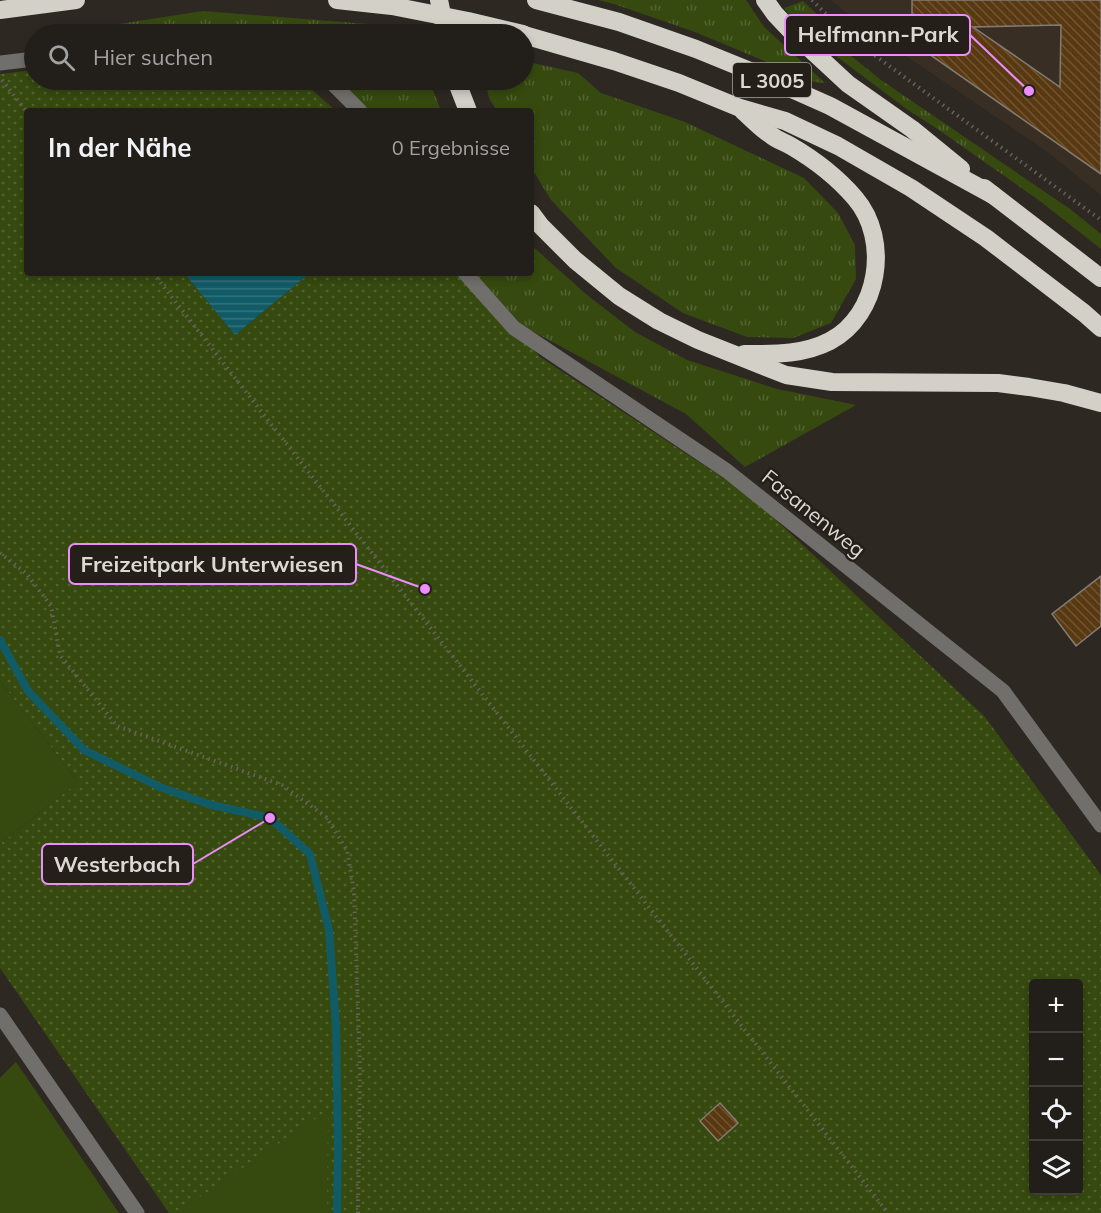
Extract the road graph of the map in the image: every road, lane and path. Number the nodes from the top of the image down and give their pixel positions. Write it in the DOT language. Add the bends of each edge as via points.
graph roads {
  1 [pos="76,0"];
  2 [pos="337,0"];
  3 [pos="439,0"];
  4 [pos="536,0"];
  5 [pos="765,0"];
  6 [pos="812,0"];
  7 [pos="0,10"];
  8 [pos="444,24"];
  9 [pos="480,24"];
  10 [pos="534,38"];
  11 [pos="24,60"];
  12 [pos="0,63"];
  13 [pos="0,77"];
  14 [pos="339,90"];
  15 [pos="460,90"];
  16 [pos="24,108"];
  17 [pos="357,108"];
  18 [pos="467,108"];
  19 [pos="740,108"];
  20 [pos="993,195"];
  21 [pos="534,217"];
  22 [pos="1101,220"];
  23 [pos="155,276"];
  24 [pos="468,276"];
  25 [pos="1101,278"];
  26 [pos="1101,328"];
  27 [pos="734,353"];
  28 [pos="1101,403"];
  29 [pos="0,553"];
  30 [pos="1101,825"];
  31 [pos="0,1015"];
  32 [pos="137,1213"];
  33 [pos="358,1213"];
  34 [pos="888,1213"];
  1 -- 7 [label="highway"];
  2 -- 9 [label="highway, L 3005" via="392,6"];
  3 -- 8 [label="highway, bridge"];
  4 -- 20 [label="highway, L 3005" via="619,22 768,78 830,106"];
  5 -- 20 [label="highway" via="793,33 848,84 912,129"];
  6 -- 22 [label="path" via="848,36"];
  10 -- 19 [label="highway, L 3005" via="679,83"];
  11 -- 12 [label="lane"];
  13 -- 16 [label="path"];
  14 -- 17 [label="lane"];
  15 -- 18 [label="highway"];
  19 -- 26 [label="highway, L 3005" via="785,121 911,188 986,238"];
  19 -- 27 [label="highway" via="770,135 839,180 857,200 874,236 876,272 860,313 831,341 792,353"];
  20 -- 25 [label="highway, L 3005"];
  21 -- 27 [label="highway" via="575,260 620,296 659,321"];
  23 -- 34 [label="path"];
  24 -- 30 [label="lane, Fasanenweg" via="514,328 727,471 1003,691"];
  27 -- 28 [label="highway" via="786,375 832,382 998,384 1064,393"];
  29 -- 33 [label="path" via="26,573 51,606 60,655 117,726 282,785 326,817 347,850 354,892"];
  31 -- 32 [label="lane"];
}
